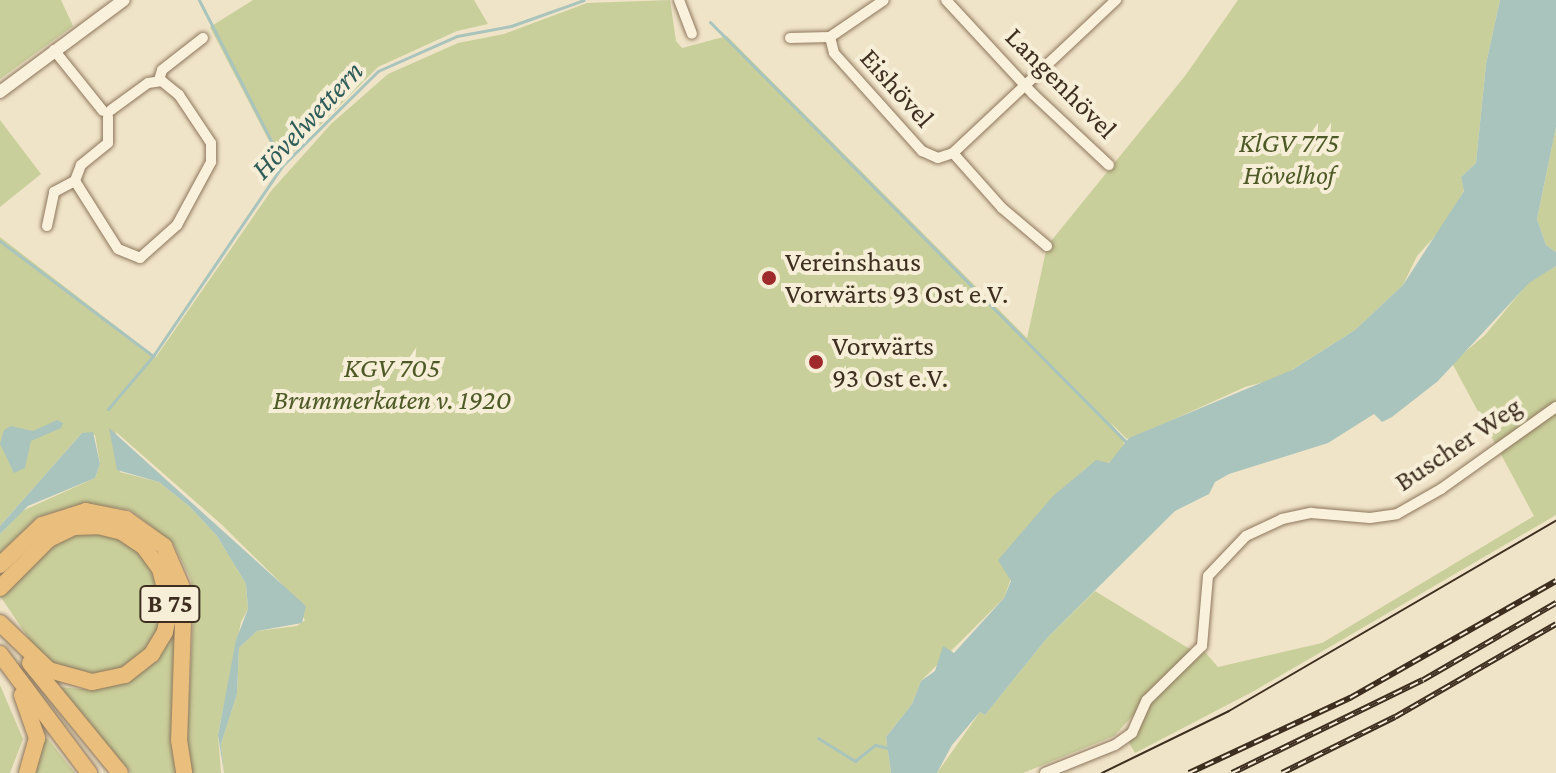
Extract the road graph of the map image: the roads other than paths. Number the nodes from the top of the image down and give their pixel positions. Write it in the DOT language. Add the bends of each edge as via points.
graph roads {
  1 [pos="124,0"];
  2 [pos="884,0"];
  3 [pos="946,0"];
  4 [pos="1116,0"];
  5 [pos="680,2"];
  6 [pos="692,34"];
  7 [pos="830,37"];
  8 [pos="203,38"];
  9 [pos="790,38"];
  10 [pos="54,50"];
  11 [pos="159,80"];
  12 [pos="1026,87"];
  13 [pos="0,92"];
  14 [pos="107,112"];
  15 [pos="953,153"];
  16 [pos="1109,165"];
  17 [pos="75,181"];
  18 [pos="47,226"];
  19 [pos="1047,246"];
  20 [pos="1556,407"];
  21 [pos="0,565"];
  22 [pos="0,588"];
  23 [pos="0,623"];
  24 [pos="2,658"];
  25 [pos="27,773"];
  26 [pos="89,773"];
  27 [pos="120,773"];
  28 [pos="184,773"];
  29 [pos="1045,773"];
  1 -- 10 [label="street"];
  2 -- 7 [label="street"];
  3 -- 12 [label="street, Langenhövel"];
  4 -- 12 [label="street"];
  5 -- 6 [label="street"];
  7 -- 9 [label="street"];
  7 -- 15 [label="street, Eishövel" via="834,53 922,151 938,158"];
  8 -- 11 [label="street" via="162,70"];
  10 -- 13 [label="street"];
  10 -- 14 [label="street"];
  11 -- 14 [label="street"];
  11 -- 17 [label="street" via="183,100 206,133 212,153 170,235 140,258 124,255"];
  12 -- 15 [label="street"];
  12 -- 16 [label="street, Langenhövel"];
  14 -- 17 [label="street" via="108,143 81,165"];
  15 -- 19 [label="street, Eishövel" via="1002,208"];
  17 -- 18 [label="street" via="54,192"];
  20 -- 29 [label="street, Buscher Weg" via="1397,514 1370,518 1311,513 1282,519 1246,536 1208,576 1202,646 1147,700 1132,733"];
  21 -- 28 [label="highway, B 75" via="42,525 86,511 126,519 164,546 184,592 179,740"];
  22 -- 23 [label="highway, B 75" via="49,539 74,527 98,526 122,532 144,547 160,569 170,608 165,632 152,654 125,675 92,682 49,670"];
  23 -- 27 [label="highway, B 75"];
  24 -- 25 [label="highway" via="35,728 36,748"];
  24 -- 26 [label="highway"];
}
